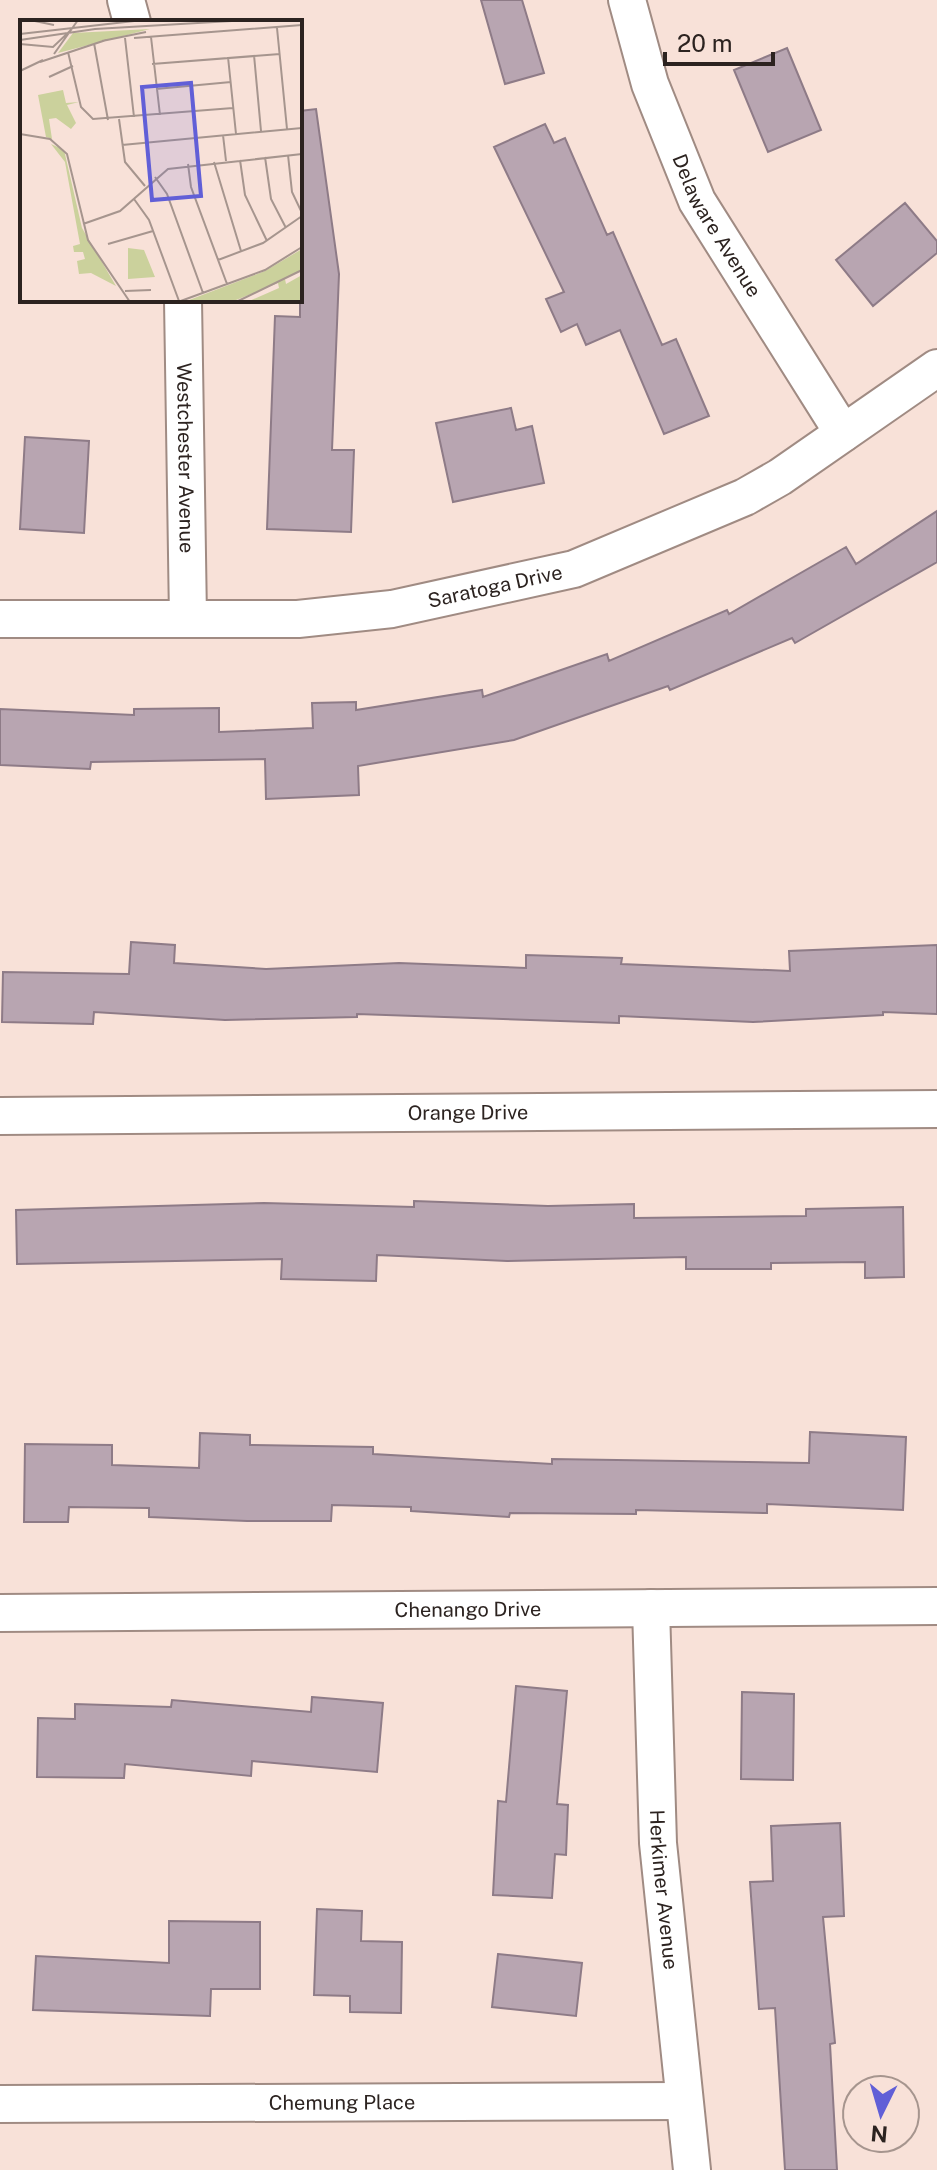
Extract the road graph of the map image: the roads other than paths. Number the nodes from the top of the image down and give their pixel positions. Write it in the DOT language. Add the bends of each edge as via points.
graph roads {
  1 [pos="126,0"];
  2 [pos="627,0"];
  3 [pos="131,20"];
  4 [pos="183,302"];
  5 [pos="937,368"];
  6 [pos="843,433"];
  7 [pos="188,618"];
  8 [pos="0,619"];
  9 [pos="937,1109"];
  10 [pos="0,1116"];
  11 [pos="937,1606"];
  12 [pos="651,1608"];
  13 [pos="0,1613"];
  14 [pos="682,2101"];
  15 [pos="0,2104"];
  16 [pos="692,2170"];
  1 -- 3 [label="street"];
  2 -- 6 [label="street, Delaware Avenue" via="650,84 697,201"];
  4 -- 7 [label="street, Westchester Avenue"];
  5 -- 6 [label="street, Saratoga Drive"];
  6 -- 7 [label="street, Saratoga Drive" via="745,497 574,569 392,609 298,619"];
  7 -- 8 [label="street, Saratoga Drive"];
  9 -- 10 [label="street, Orange Drive"];
  11 -- 12 [label="street, Chenango Drive"];
  12 -- 13 [label="street, Chenango Drive"];
  12 -- 14 [label="street, Herkimer Avenue" via="658,1843"];
  14 -- 15 [label="street, Chemung Place"];
  14 -- 16 [label="street, Herkimer Avenue"];
}
